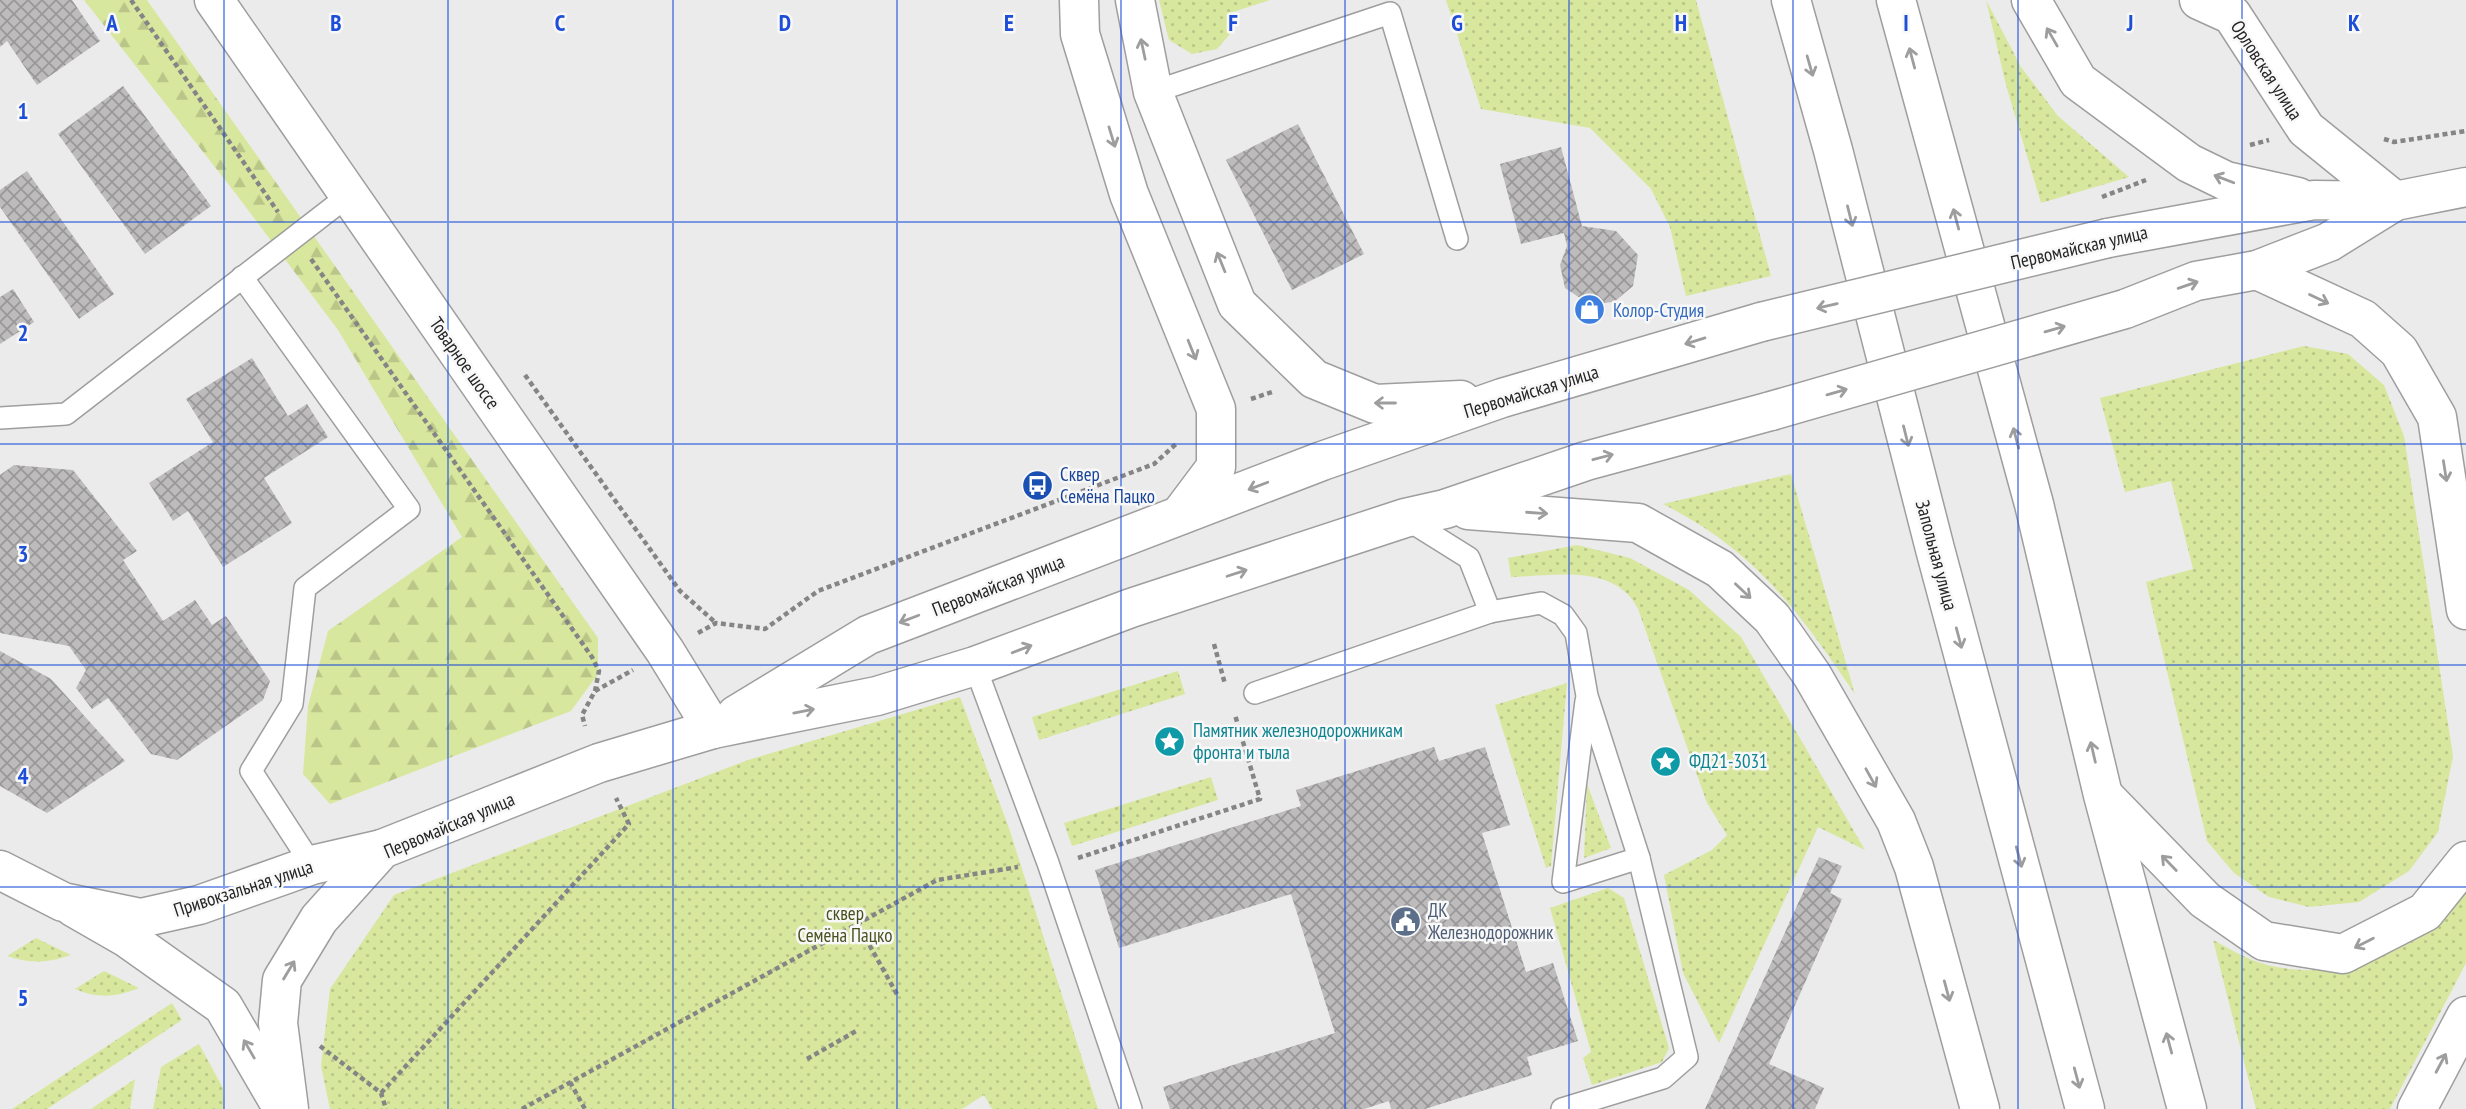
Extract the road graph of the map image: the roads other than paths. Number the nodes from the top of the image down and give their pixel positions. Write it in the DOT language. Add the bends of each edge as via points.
graph roads {
  1 [pos="214,0"];
  2 [pos="1079,0"];
  3 [pos="1135,0"];
  4 [pos="1791,0"];
  5 [pos="1896,0"];
  6 [pos="2031,0"];
  7 [pos="2224,5"];
  8 [pos="1153,92"];
  9 [pos="349,195"];
  10 [pos="2463,198"];
  11 [pos="2314,200"];
  12 [pos="2395,201"];
  13 [pos="1457,239"];
  14 [pos="2257,270"];
  15 [pos="242,278"];
  16 [pos="1502,398"];
  17 [pos="0,418"];
  18 [pos="1445,509"];
  19 [pos="1180,515"];
  20 [pos="1405,518"];
  21 [pos="2466,610"];
  22 [pos="1490,612"];
  23 [pos="975,666"];
  24 [pos="1255,693"];
  25 [pos="1587,696"];
  26 [pos="713,729"];
  27 [pos="2103,795"];
  28 [pos="382,849"];
  29 [pos="1639,858"];
  30 [pos="2466,862"];
  31 [pos="312,865"];
  32 [pos="0,870"];
  33 [pos="63,902"];
  34 [pos="2466,1016"];
  35 [pos="283,1109"];
  36 [pos="289,1109"];
  37 [pos="1131,1109"];
  38 [pos="1563,1109"];
  39 [pos="1980,1109"];
  40 [pos="2085,1109"];
  41 [pos="2187,1109"];
  42 [pos="2417,1109"];
  1 -- 9 [label="street, Товарное шоссе"];
  2 -- 19 [label="street, one-way" via="1080,34 1129,194 1216,410 1216,467"];
  8 -- 3 [label="street, one-way"];
  4 -- 40 [label="street, Запольная улица, one-way"];
  27 -- 5 [label="street, one-way" via="2034,504"];
  11 -- 6 [label="street, one-way" via="2226,181 2189,163 2078,81"];
  7 -- 12 [label="street, Орловская улица" via="2306,129"];
  8 -- 13 [label="lane" via="1390,13"];
  16 -- 8 [label="street, one-way" via="1375,404 1314,379 1237,304"];
  9 -- 15 [label="lane"];
  9 -- 26 [label="street, Товарное шоссе" via="665,651"];
  10 -- 12 [label="street, Первомайская улица"];
  11 -- 12 [label="street, Первомайская улица"];
  11 -- 16 [label="street, Первомайская улица, one-way, bridge" via="2108,238 1761,321"];
  12 -- 14 [label="street, Первомайская улица" via="2329,242"];
  18 -- 14 [label="street, Первомайская улица, one-way, bridge" via="1586,461 2125,309 2196,281"];
  14 -- 21 [label="street, one-way" via="2363,319 2399,351 2437,418"];
  15 -- 17 [label="lane" via="66,414"];
  15 -- 31 [label="lane" via="409,509 305,587 292,704 251,771"];
  16 -- 19 [label="street, Первомайская улица, one-way"];
  18 -- 20 [label="street, Первомайская улица"];
  18 -- 39 [label="street, one-way" via="1638,523 1720,569 1772,618 1812,675 1896,821 1914,867"];
  19 -- 26 [label="street, Первомайская улица, one-way" via="868,635"];
  20 -- 22 [label="lane" via="1469,558"];
  23 -- 20 [label="street, Первомайская улица, one-way" via="1131,608"];
  22 -- 24 [label="lane"];
  22 -- 25 [label="lane" via="1541,603 1563,615 1576,633"];
  26 -- 23 [label="street, Первомайская улица, one-way" via="877,696"];
  23 -- 37 [label="lane"];
  25 -- 29 [label="lane"];
  25 -- 29 [label="lane" via="1563,882"];
  26 -- 28 [label="street, Первомайская улица" via="599,764"];
  30 -- 27 [label="street, one-way" via="2425,912 2343,954 2264,941 2205,900"];
  41 -- 27 [label="street, one-way"];
  28 -- 31 [label="street, Привокзальная улица"];
  36 -- 28 [label="street, Первомайская улица, one-way" via="278,1023 282,980 320,919"];
  29 -- 38 [label="lane" via="1687,1057 1663,1078"];
  31 -- 33 [label="street, Привокзальная улица" via="199,905 141,918"];
  32 -- 33 [label="street, Привокзальная улица"];
  35 -- 33 [label="street, Привокзальная улица, one-way" via="223,1006 127,938"];
  42 -- 34 [label="street, one-way"];
}
